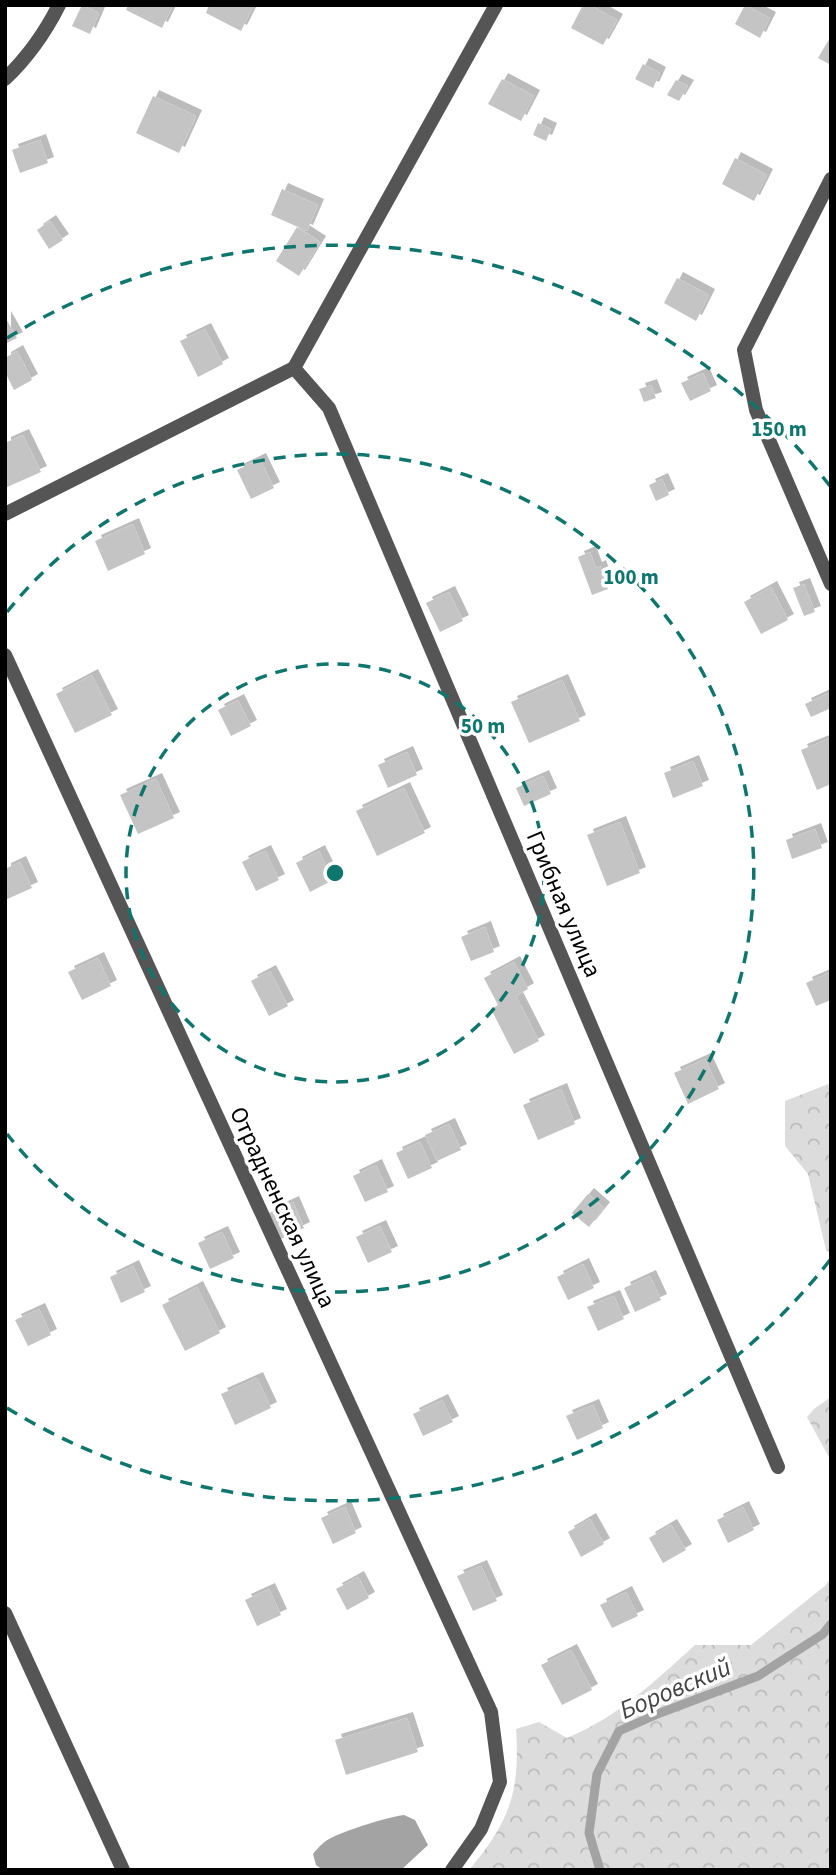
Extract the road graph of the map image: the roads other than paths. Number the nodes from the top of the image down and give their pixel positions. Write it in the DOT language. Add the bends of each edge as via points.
graph roads {
  1 [pos="59,5"];
  2 [pos="496,5"];
  3 [pos="5,79"];
  4 [pos="831,179"];
  5 [pos="294,368"];
  6 [pos="5,514"];
  7 [pos="831,584"];
  8 [pos="5,655"];
  9 [pos="778,1466"];
  10 [pos="5,1613"];
  11 [pos="123,1870"];
  12 [pos="452,1870"];
  1 -- 3 [label="street" via="23,62"];
  2 -- 5 [label="street"];
  4 -- 7 [label="street" via="744,350 756,410"];
  5 -- 6 [label="street"];
  5 -- 9 [label="street, Грибная улица" via="329,408"];
  8 -- 12 [label="street, Отрадненская улица" via="491,1712 500,1782 481,1829"];
  10 -- 11 [label="street"];
}
